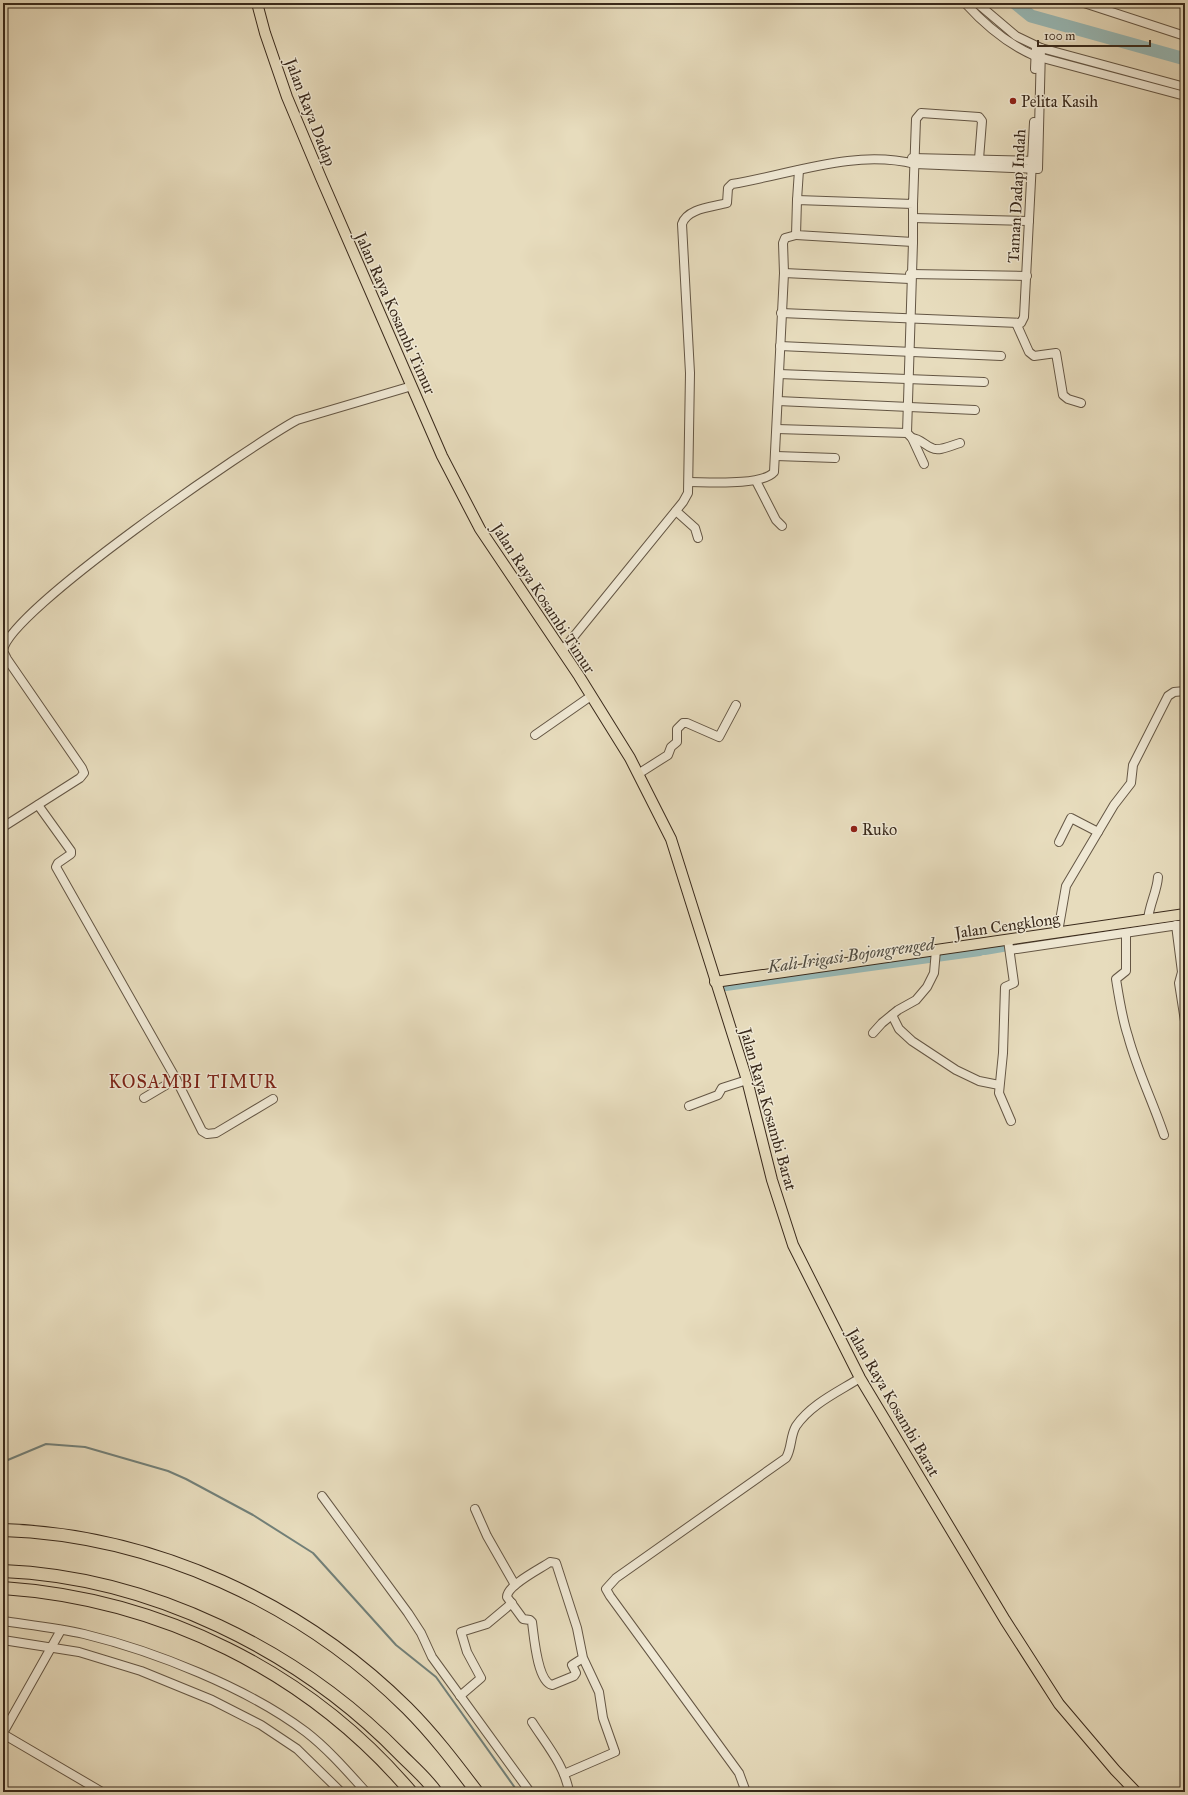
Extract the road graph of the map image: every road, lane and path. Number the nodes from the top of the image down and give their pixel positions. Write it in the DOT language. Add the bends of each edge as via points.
graph roads {
  1 [pos="257,3"];
  2 [pos="965,3"];
  3 [pos="977,3"];
  4 [pos="1084,3"];
  5 [pos="1185,36"];
  6 [pos="1038,47"];
  7 [pos="1038,56"];
  8 [pos="1185,87"];
  9 [pos="1185,96"];
  10 [pos="979,159"];
  11 [pos="915,160"];
  12 [pos="1034,165"];
  13 [pos="799,170"];
  14 [pos="797,200"];
  15 [pos="914,204"];
  16 [pos="913,218"];
  17 [pos="1029,222"];
  18 [pos="348,228"];
  19 [pos="796,235"];
  20 [pos="912,242"];
  21 [pos="784,273"];
  22 [pos="910,276"];
  23 [pos="1027,276"];
  24 [pos="781,313"];
  25 [pos="909,318"];
  26 [pos="1018,323"];
  27 [pos="780,346"];
  28 [pos="908,351"];
  29 [pos="1001,356"];
  30 [pos="779,374"];
  31 [pos="908,379"];
  32 [pos="984,382"];
  33 [pos="412,386"];
  34 [pos="778,401"];
  35 [pos="1081,403"];
  36 [pos="907,407"];
  37 [pos="975,410"];
  38 [pos="777,429"];
  39 [pos="910,435"];
  40 [pos="960,444"];
  41 [pos="776,456"];
  42 [pos="835,458"];
  43 [pos="924,464"];
  44 [pos="756,480"];
  45 [pos="689,482"];
  46 [pos="676,511"];
  47 [pos="782,526"];
  48 [pos="698,538"];
  49 [pos="562,651"];
  50 [pos="1185,690"];
  51 [pos="591,696"];
  52 [pos="736,705"];
  53 [pos="535,735"];
  54 [pos="638,774"];
  55 [pos="38,805"];
  56 [pos="3,827"];
  57 [pos="1098,832"];
  58 [pos="1059,842"];
  59 [pos="1158,877"];
  60 [pos="1185,914"];
  61 [pos="1148,920"];
  62 [pos="1160,923"];
  63 [pos="1185,924"];
  64 [pos="1176,925"];
  65 [pos="1058,932"];
  66 [pos="1126,933"];
  67 [pos="1009,945"];
  68 [pos="936,955"];
  69 [pos="715,982"];
  70 [pos="892,1016"];
  71 [pos="1185,1021"];
  72 [pos="873,1033"];
  73 [pos="176,1079"];
  74 [pos="747,1080"];
  75 [pos="999,1085"];
  76 [pos="144,1098"];
  77 [pos="272,1099"];
  78 [pos="689,1106"];
  79 [pos="1012,1121"];
  80 [pos="1164,1135"];
  81 [pos="860,1378"];
  82 [pos="322,1496"];
  83 [pos="475,1509"];
  84 [pos="3,1530"];
  85 [pos="3,1571"];
  86 [pos="514,1585"];
  87 [pos="3,1588"];
  88 [pos="512,1603"];
  89 [pos="3,1621"];
  90 [pos="61,1630"];
  91 [pos="3,1640"];
  92 [pos="53,1648"];
  93 [pos="583,1658"];
  94 [pos="460,1696"];
  95 [pos="532,1722"];
  96 [pos="3,1734"];
  97 [pos="564,1774"];
  98 [pos="102,1792"];
  99 [pos="341,1792"];
  100 [pos="366,1792"];
  101 [pos="411,1792"];
  102 [pos="436,1792"];
  103 [pos="477,1792"];
  104 [pos="530,1792"];
  105 [pos="569,1792"];
  106 [pos="746,1792"];
  107 [pos="1136,1792"];
  1 -- 18 [label="main road, Jalan Raya Dadap" via="288,97"];
  2 -- 7 [label="street" via="997,34"];
  3 -- 6 [label="street" via="1003,27"];
  4 -- 5 [label="street"];
  6 -- 7 [label="street, Taman Dadap Indah"];
  6 -- 8 [label="street"];
  7 -- 9 [label="street"];
  7 -- 12 [label="street, Taman Dadap Indah"];
  10 -- 11 [label="street"];
  10 -- 11 [label="street" via="982,121 979,116 922,113 916,119"];
  10 -- 12 [label="street"];
  11 -- 12 [label="street"];
  11 -- 13 [label="street" via="839,161"];
  11 -- 15 [label="street"];
  12 -- 17 [label="street, Taman Dadap Indah"];
  13 -- 14 [label="street"];
  13 -- 45 [label="street" via="729,185 727,203 690,213 683,221 690,373"];
  14 -- 15 [label="street"];
  14 -- 19 [label="street"];
  15 -- 16 [label="street"];
  16 -- 17 [label="street"];
  16 -- 20 [label="street"];
  17 -- 23 [label="street, Taman Dadap Indah"];
  18 -- 33 [label="main road, Jalan Raya Kosambi Timur"];
  19 -- 20 [label="street"];
  19 -- 21 [label="street" via="784,240"];
  20 -- 22 [label="street"];
  21 -- 22 [label="street"];
  21 -- 24 [label="street"];
  22 -- 23 [label="street"];
  22 -- 25 [label="street"];
  23 -- 26 [label="street, Taman Dadap Indah" via="1024,317"];
  24 -- 25 [label="street"];
  24 -- 27 [label="street"];
  25 -- 26 [label="street"];
  25 -- 28 [label="street"];
  26 -- 35 [label="street" via="1029,352 1034,356 1056,353 1063,395"];
  27 -- 28 [label="street"];
  27 -- 30 [label="street"];
  28 -- 29 [label="street"];
  28 -- 31 [label="street"];
  30 -- 31 [label="street"];
  30 -- 34 [label="street"];
  31 -- 32 [label="street"];
  31 -- 36 [label="street"];
  33 -- 49 [label="main road, Jalan Raya Kosambi Timur" via="442,456 480,529"];
  33 -- 55 [label="street" via="297,420 286,426 89,563 37,608 7,640 3,651 7,659 84,773"];
  34 -- 36 [label="street"];
  34 -- 38 [label="street"];
  36 -- 37 [label="street"];
  36 -- 39 [label="street"];
  38 -- 39 [label="street"];
  38 -- 41 [label="street"];
  39 -- 40 [label="street" via="937,449"];
  39 -- 43 [label="street"];
  41 -- 42 [label="street"];
  41 -- 44 [label="street" via="772,475"];
  44 -- 45 [label="street"];
  44 -- 47 [label="street" via="776,520"];
  45 -- 46 [label="street" via="687,496"];
  46 -- 48 [label="street" via="695,528"];
  46 -- 49 [label="street"];
  49 -- 51 [label="main road, Jalan Raya Kosambi Timur"];
  50 -- 57 [label="street" via="1168,696 1133,765 1131,783"];
  51 -- 53 [label="street"];
  51 -- 54 [label="main road, Jalan Raya Kosambi Timur"];
  52 -- 54 [label="street" via="719,737 683,724 677,729 676,742 668,755"];
  54 -- 69 [label="main road, Jalan Raya Kosambi Timur" via="671,839"];
  55 -- 56 [label="street"];
  55 -- 73 [label="street" via="71,851 71,854 56,867"];
  57 -- 58 [label="street" via="1071,818"];
  57 -- 65 [label="street" via="1066,886"];
  59 -- 61 [label="street" via="1158,889 1149,910"];
  60 -- 62 [label="main road, Jalan Cengklong"];
  61 -- 62 [label="main road, Jalan Cengklong"];
  61 -- 65 [label="main road, Jalan Cengklong"];
  62 -- 64 [label="street"];
  62 -- 66 [label="street"];
  63 -- 64 [label="street"];
  64 -- 71 [label="street" via="1182,972 1179,983"];
  65 -- 67 [label="main road, Jalan Cengklong"];
  66 -- 67 [label="street"];
  66 -- 80 [label="street" via="1126,971 1116,979 1121,1006 1137,1065 1152,1098"];
  67 -- 68 [label="main road, Jalan Cengklong"];
  67 -- 75 [label="street" via="1014,983 1005,988 1003,1053"];
  68 -- 69 [label="main road, Jalan Cengklong"];
  68 -- 70 [label="street" via="932,980 927,987 916,1000"];
  69 -- 74 [label="main road, Jalan Raya Kosambi Barat"];
  70 -- 72 [label="street"];
  70 -- 75 [label="street" via="899,1029 912,1041 956,1070 979,1081"];
  73 -- 76 [label="street"];
  73 -- 77 [label="street" via="202,1131 207,1134 216,1133"];
  74 -- 78 [label="street" via="722,1088 718,1095"];
  74 -- 81 [label="main road, Jalan Raya Kosambi Barat" via="772,1180 793,1245"];
  75 -- 79 [label="street" via="1000,1098"];
  81 -- 106 [label="street" via="806,1414 795,1428 786,1458 616,1578 606,1589 739,1773"];
  81 -- 107 [label="main road, Jalan Raya Kosambi Barat" via="1012,1632 1059,1704 1114,1770"];
  82 -- 94 [label="street" via="408,1613 421,1633 432,1658"];
  83 -- 86 [label="street"];
  84 -- 103 [label="highway" via="56,1535 153,1556 225,1583 279,1610 331,1644 381,1684 434,1737"];
  85 -- 102 [label="highway" via="77,1579 136,1594 196,1616 251,1641 346,1703 388,1741"];
  86 -- 88 [label="street" via="507,1594"];
  86 -- 93 [label="street" via="550,1562 556,1563 574,1617"];
  87 -- 101 [label="highway" via="82,1598 133,1611 195,1633 245,1656 330,1713 376,1754"];
  88 -- 93 [label="street" via="523,1619 532,1622 542,1675 548,1684 552,1685 574,1676 576,1673 572,1665"];
  88 -- 94 [label="street" via="487,1624 461,1632 467,1652 481,1678"];
  89 -- 90 [label="street"];
  90 -- 92 [label="street"];
  90 -- 100 [label="street" via="147,1653 220,1682 306,1732 333,1756"];
  91 -- 92 [label="street"];
  92 -- 96 [label="street"];
  92 -- 99 [label="street" via="79,1652 141,1670 212,1700 261,1725 297,1749"];
  93 -- 97 [label="street" via="598,1692 603,1718 616,1752"];
  94 -- 104 [label="street"];
  95 -- 97 [label="street"];
  96 -- 98 [label="street"];
  97 -- 105 [label="street"];
}
